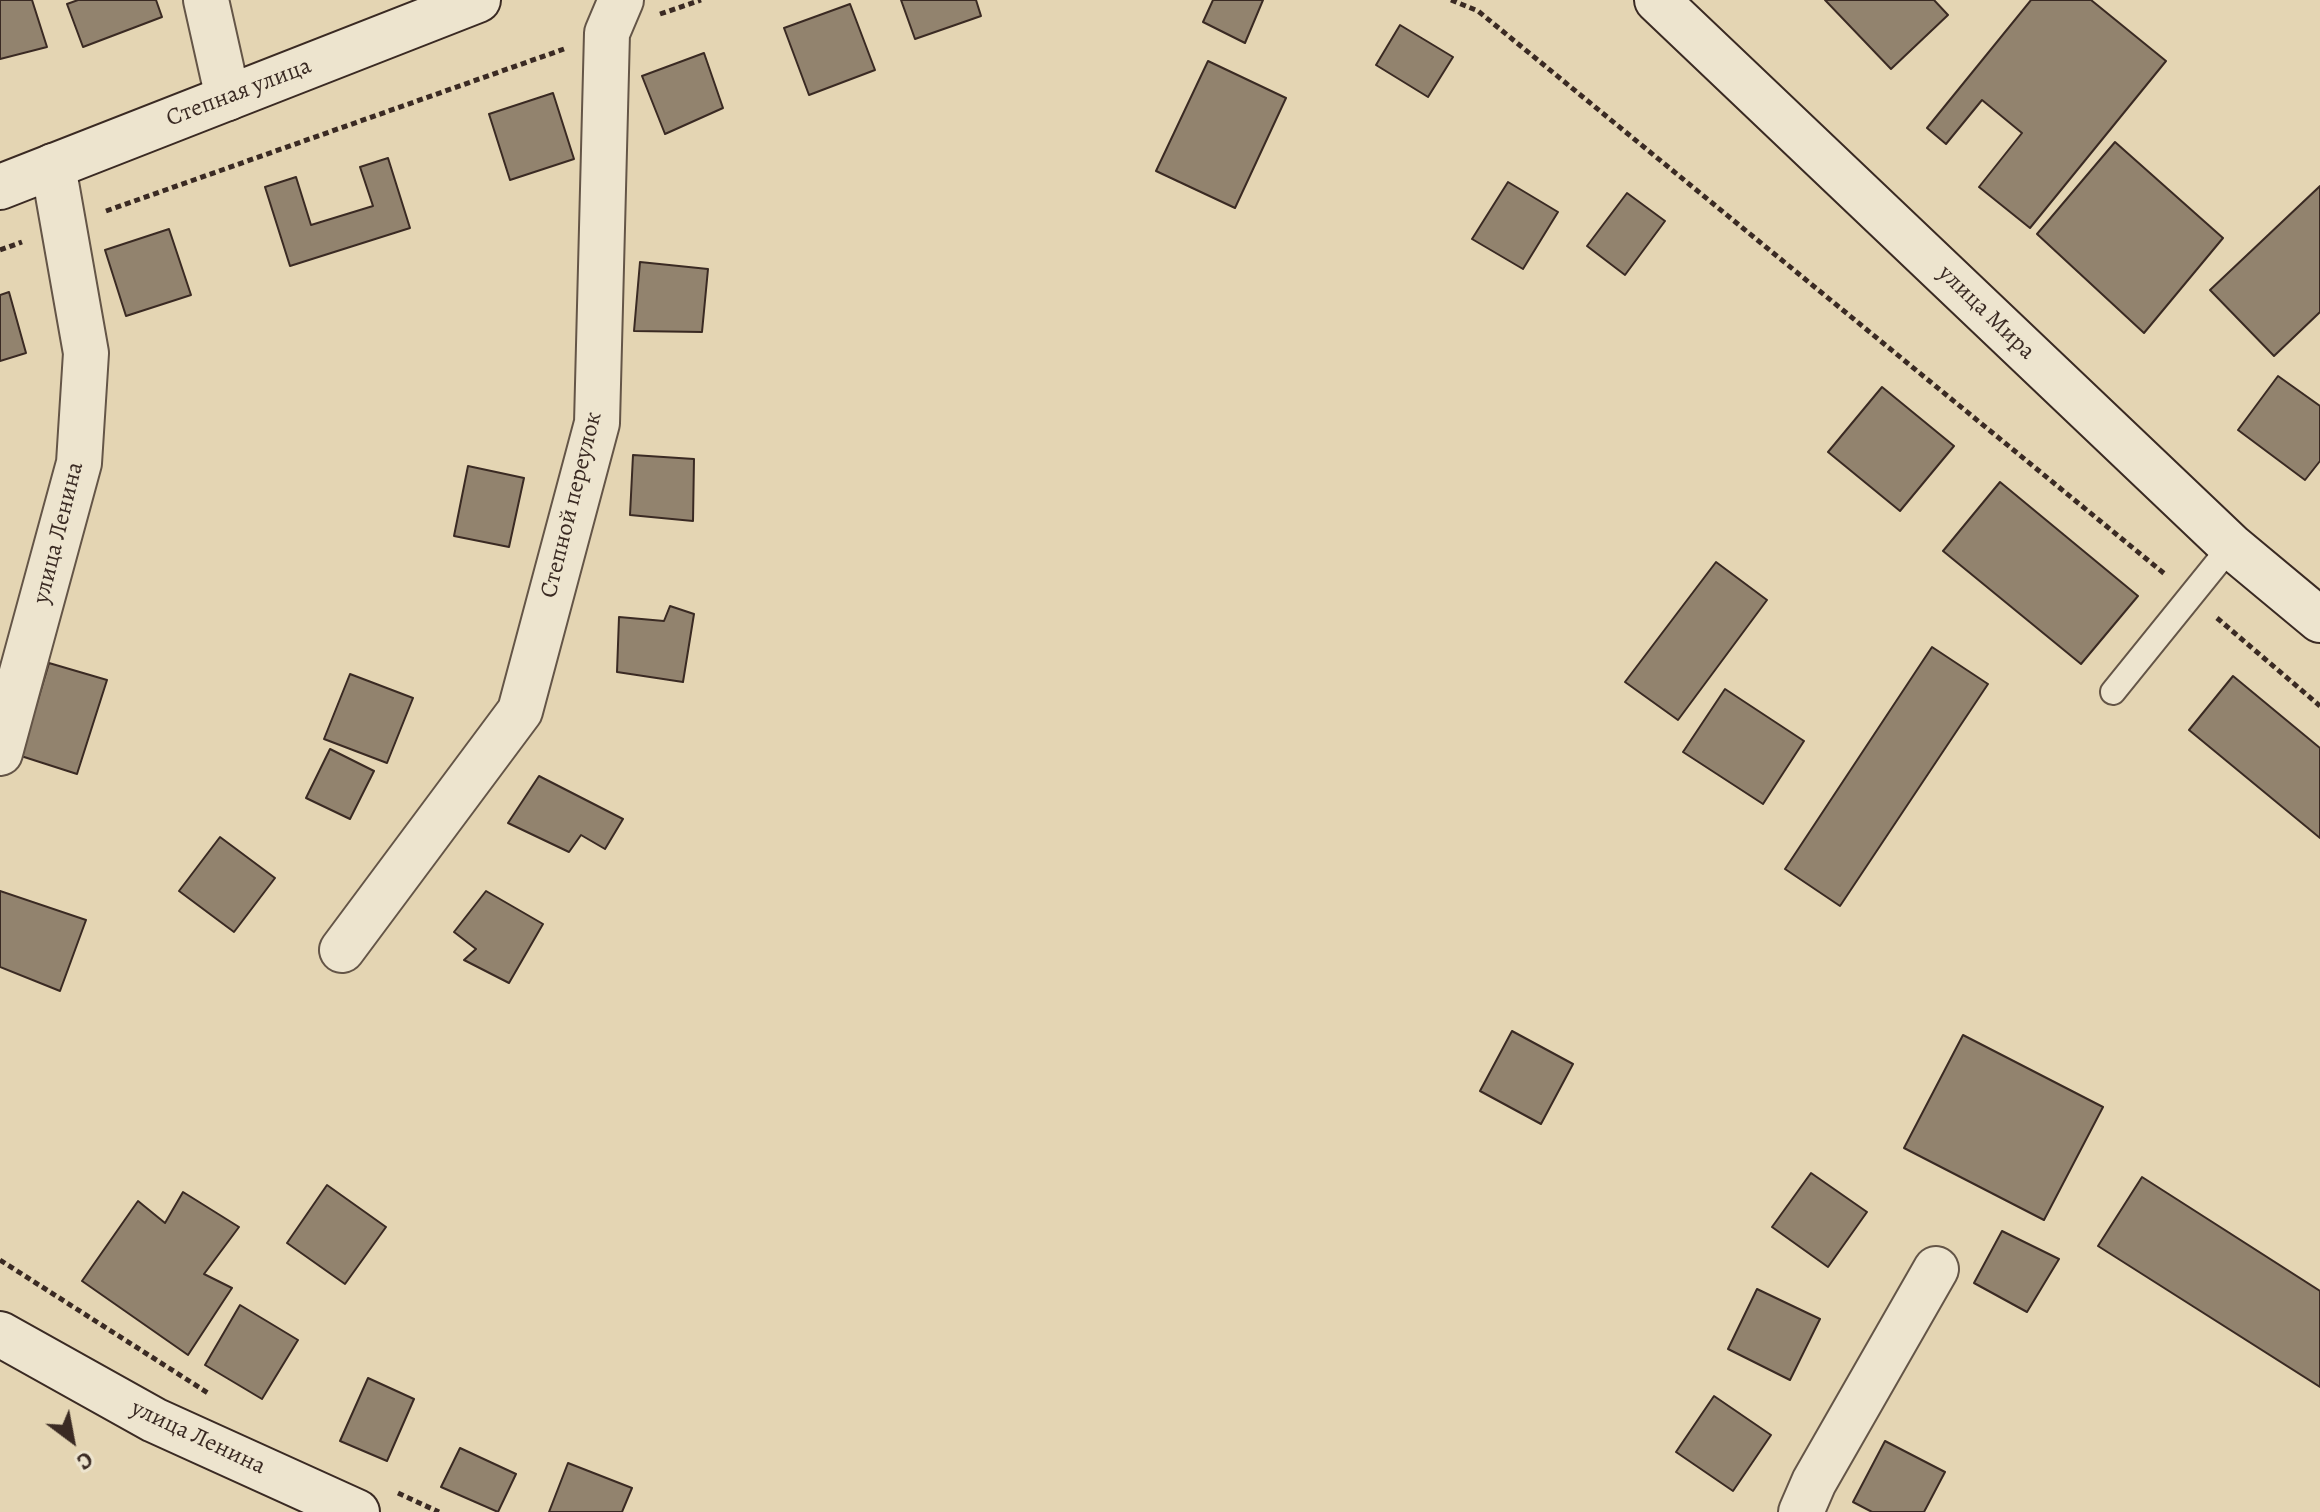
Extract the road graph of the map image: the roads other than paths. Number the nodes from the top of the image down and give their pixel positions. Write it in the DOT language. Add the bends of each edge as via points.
graph roads {
  1 [pos="206,0"];
  2 [pos="478,0"];
  3 [pos="1657,0"];
  4 [pos="614,17"];
  5 [pos="228,98"];
  6 [pos="53,166"];
  7 [pos="0,187"];
  8 [pos="2231,546"];
  9 [pos="2320,620"];
  10 [pos="2113,692"];
  11 [pos="0,753"];
  12 [pos="342,950"];
  13 [pos="1936,1269"];
  14 [pos="0,1334"];
  15 [pos="374,1500"];
  16 [pos="1801,1512"];
  1 -- 5 [label="street"];
  2 -- 5 [label="street, Степная улица"];
  3 -- 8 [label="street, улица Мира"];
  4 -- 12 [label="street, Степной переулок" via="597,423 520,711"];
  5 -- 6 [label="street, Степная улица"];
  6 -- 7 [label="street, Степная улица"];
  6 -- 11 [label="street, улица Ленина" via="86,353 79,463"];
  8 -- 9 [label="street, улица Мира"];
  8 -- 10 [label="lane"];
  13 -- 16 [label="street"];
  14 -- 15 [label="street, улица Ленина" via="154,1420"];
}
